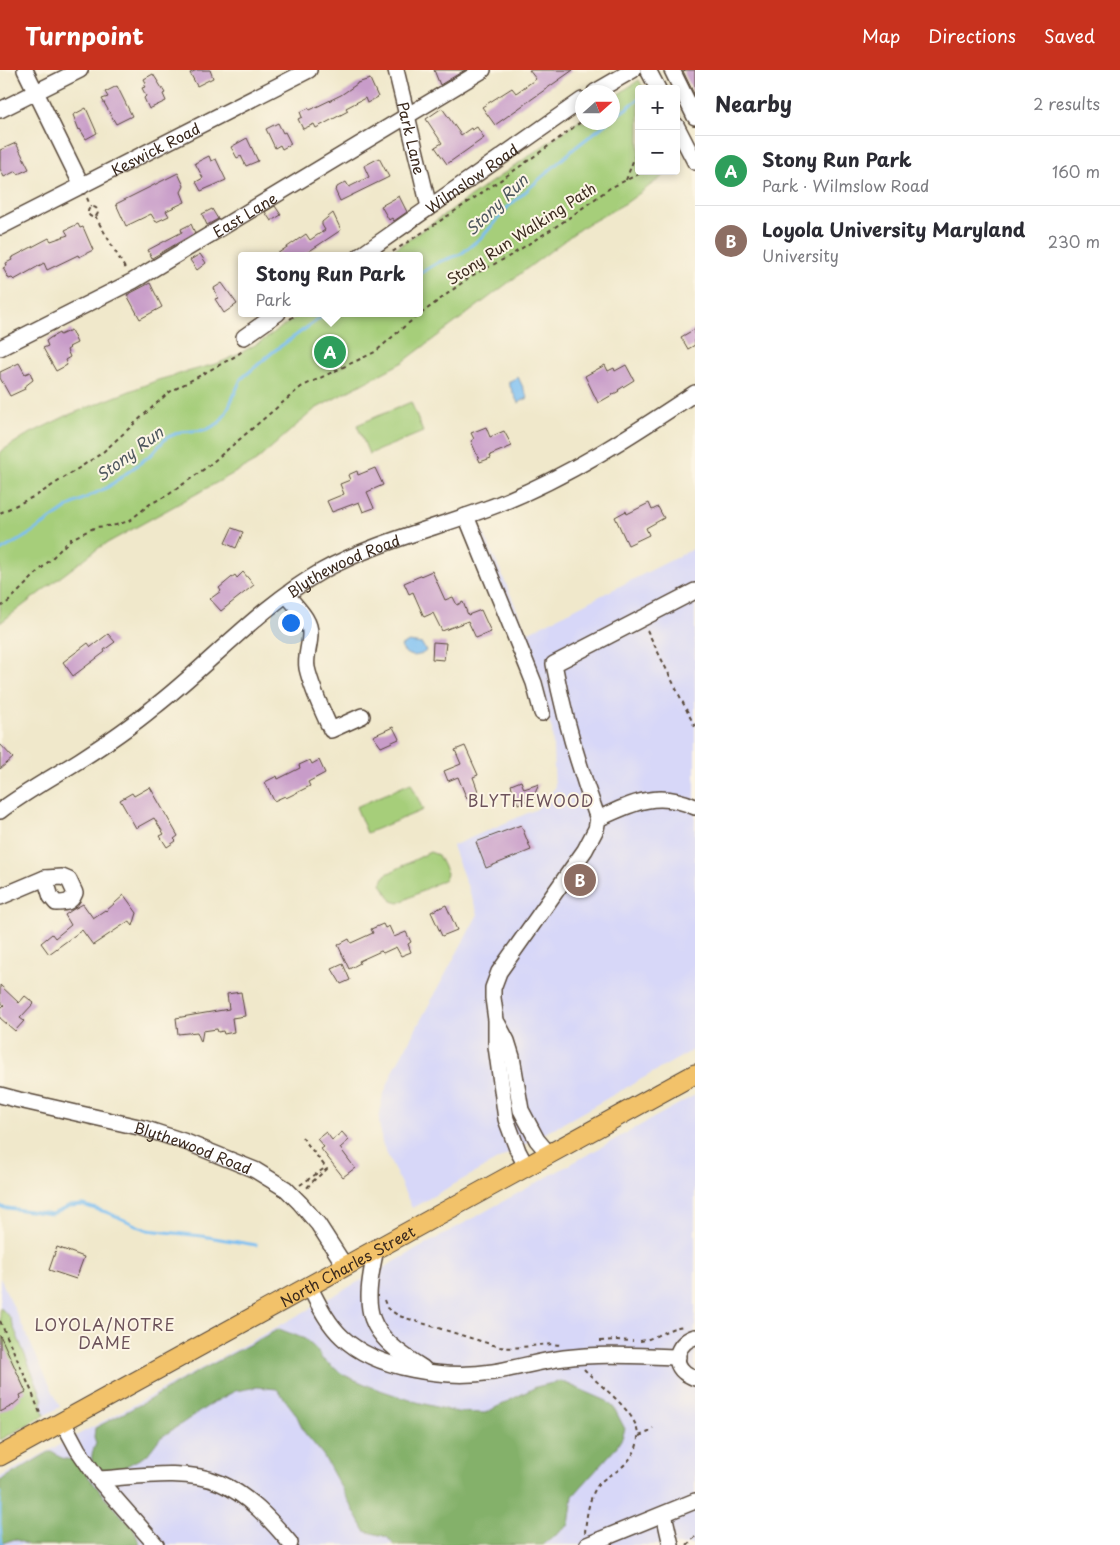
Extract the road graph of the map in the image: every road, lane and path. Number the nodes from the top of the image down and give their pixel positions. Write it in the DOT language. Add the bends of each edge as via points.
graph roads {
  1 [pos="25,70"];
  2 [pos="80,70"];
  3 [pos="309,70"];
  4 [pos="396,70"];
  5 [pos="483,70"];
  6 [pos="633,70"];
  7 [pos="648,70"];
  8 [pos="672,70"];
  9 [pos="607,85"];
  10 [pos="656,85"];
  11 [pos="36,92"];
  12 [pos="575,105"];
  13 [pos="0,110"];
  14 [pos="407,114"];
  15 [pos="695,116"];
  16 [pos="575,126"];
  17 [pos="680,130"];
  18 [pos="690,141"];
  19 [pos="635,156"];
  20 [pos="695,162"];
  21 [pos="637,175"];
  22 [pos="626,180"];
  23 [pos="82,186"];
  24 [pos="429,207"];
  25 [pos="95,216"];
  26 [pos="0,228"];
  27 [pos="366,252"];
  28 [pos="392,252"];
  29 [pos="133,281"];
  30 [pos="423,312"];
  31 [pos="417,317"];
  32 [pos="281,318"];
  33 [pos="247,342"];
  34 [pos="0,348"];
  35 [pos="695,393"];
  36 [pos="0,513"];
  37 [pos="466,516"];
  38 [pos="695,591"];
  39 [pos="287,595"];
  40 [pos="0,607"];
  41 [pos="641,619"];
  42 [pos="542,713"];
  43 [pos="362,716"];
  44 [pos="695,727"];
  45 [pos="695,808"];
  46 [pos="0,811"];
  47 [pos="598,819"];
  48 [pos="45,878"];
  49 [pos="0,897"];
  50 [pos="496,1020"];
  51 [pos="695,1074"];
  52 [pos="0,1094"];
  53 [pos="302,1137"];
  54 [pos="549,1154"];
  55 [pos="526,1166"];
  56 [pos="311,1181"];
  57 [pos="286,1189"];
  58 [pos="300,1203"];
  59 [pos="376,1249"];
  60 [pos="344,1266"];
  61 [pos="309,1286"];
  62 [pos="383,1298"];
  63 [pos="0,1321"];
  64 [pos="692,1331"];
  65 [pos="595,1342"];
  66 [pos="565,1345"];
  67 [pos="678,1357"];
  68 [pos="582,1364"];
  69 [pos="429,1371"];
  70 [pos="695,1378"];
  71 [pos="40,1415"];
  72 [pos="63,1422"];
  73 [pos="653,1428"];
  74 [pos="638,1436"];
  75 [pos="0,1456"];
  76 [pos="98,1480"];
  77 [pos="695,1501"];
  78 [pos="664,1514"];
  79 [pos="695,1537"];
  80 [pos="586,1540"];
  81 [pos="290,1543"];
  82 [pos="156,1545"];
  83 [pos="671,1545"];
  84 [pos="687,1545"];
  1 -- 11 [label="street"];
  2 -- 11 [label="street"];
  3 -- 23 [label="street, Keswick Road"];
  4 -- 14 [label="street, Park Lane"];
  5 -- 14 [label="street, East Lane"];
  6 -- 9 [label="street"];
  7 -- 10 [label="street"];
  8 -- 15 [label="street"];
  11 -- 13 [label="street"];
  11 -- 23 [label="street"];
  12 -- 24 [label="street, Wilmslow Road"];
  14 -- 24 [label="street, Park Lane"];
  14 -- 29 [label="street, East Lane"];
  16 -- 28 [label="path"];
  17 -- 18 [label="street"];
  18 -- 20 [label="street"];
  19 -- 22 [label="path"];
  21 -- 22 [label="path, Stony Run Walking Path"];
  22 -- 30 [label="path, Stony Run Walking Path" via="508,257 472,276"];
  23 -- 26 [label="street, Keswick Road"];
  24 -- 27 [label="street, Wilmslow Road"];
  25 -- 29 [label="path"];
  29 -- 34 [label="street, East Lane"];
  31 -- 40 [label="path, Stony Run Walking Path" via="375,352 301,387 207,467 129,521 96,527 71,539"];
  32 -- 33 [label="street"];
  33 -- 36 [label="path" via="234,357 168,393 102,453 39,494"];
  35 -- 37 [label="street, Blythewood Road" via="586,462"];
  37 -- 39 [label="street, Blythewood Road" via="348,558"];
  37 -- 42 [label="street" via="534,683"];
  38 -- 41 [label="street"];
  39 -- 43 [label="street" via="310,628 306,660 331,730"];
  39 -- 46 [label="street, Blythewood Road" via="121,733"];
  41 -- 44 [label="path"];
  41 -- 47 [label="street" via="554,664 571,739"];
  45 -- 47 [label="street" via="684,802 652,799 631,804"];
  47 -- 50 [label="street" via="585,850 499,972 493,988"];
  48 -- 49 [label="street"];
  50 -- 54 [label="street" via="512,1057 521,1110 537,1140"];
  50 -- 55 [label="street" via="496,1046 506,1119"];
  51 -- 54 [label="main road, North Charles Street"];
  52 -- 57 [label="street, Blythewood Road" via="171,1137 243,1164"];
  53 -- 56 [label="path" via="326,1167"];
  54 -- 55 [label="main road, North Charles Street"];
  55 -- 59 [label="main road, North Charles Street"];
  56 -- 57 [label="path"];
  56 -- 58 [label="path"];
  57 -- 58 [label="street, Blythewood Road"];
  58 -- 60 [label="street, Blythewood Road" via="318,1224"];
  59 -- 60 [label="main road, North Charles Street"];
  59 -- 69 [label="street" via="368,1299 374,1323 395,1348"];
  60 -- 61 [label="main road, North Charles Street"];
  61 -- 69 [label="street" via="333,1328 348,1343 387,1364"];
  61 -- 72 [label="main road, North Charles Street"];
  62 -- 66 [label="path" via="388,1308 399,1316 500,1347"];
  63 -- 71 [label="path"];
  64 -- 65 [label="path" via="671,1329 642,1341"];
  64 -- 67 [label="street" via="678,1350"];
  67 -- 69 [label="street" via="589,1356 560,1358 484,1373 455,1375"];
  67 -- 70 [label="street" via="682,1371"];
  68 -- 74 [label="path" via="631,1416"];
  72 -- 75 [label="main road, North Charles Street"];
  72 -- 76 [label="street"];
  73 -- 74 [label="path"];
  74 -- 80 [label="path" via="633,1455 596,1488 590,1504"];
  76 -- 81 [label="street" via="177,1476 220,1483 252,1504"];
  76 -- 82 [label="street"];
  77 -- 78 [label="street"];
  78 -- 80 [label="street"];
  78 -- 83 [label="street"];
  79 -- 84 [label="path"];
}
